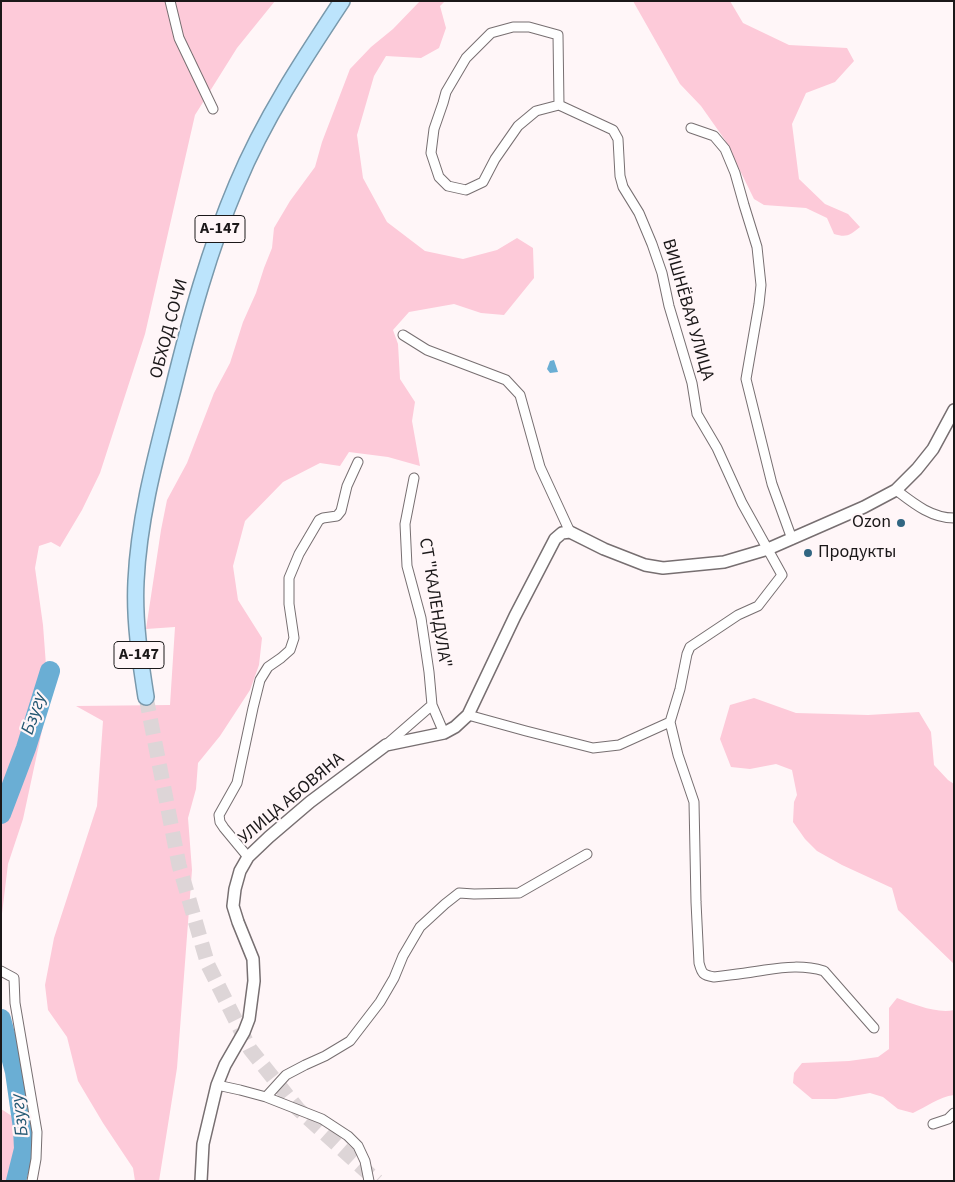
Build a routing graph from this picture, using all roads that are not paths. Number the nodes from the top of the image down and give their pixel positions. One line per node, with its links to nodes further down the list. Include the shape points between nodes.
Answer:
1 (170, 1): 4 (street, via 179,38)
2 (342, 1): 15 (highway, ОБХОД СОЧИ / А-147, via 262,130 213,246 192,314 150,479 140,541 136,612)
3 (559, 105): 3 (street, via 536,110 518,126 483,182 466,190 448,186 439,177 431,153 434,129 446,92 466,58 491,34 513,27 529,27 558,35); 14 (street, ВИШНЁВАЯ УЛИЦА, via 613,130 618,139 623,187 639,213 662,274 692,383 697,414)
4 (213, 108)
5 (691, 128): 13 (street, via 714,136 725,150 758,247 761,285 746,379 772,484)
6 (403, 335): 12 (street, via 427,350 506,380 520,395 540,467)
7 (954, 410): 10 (street, via 933,449)
8 (358, 462): 22 (street, via 347,486 341,511 337,516 320,520 289,578 294,638 290,650 268,667 260,680 237,783 219,815 224,828)
9 (414, 478): 16 (street, СТ "КАЛЕНДУЛА", via 405,524 407,566 421,618)
10 (896, 490): 11 (street, via 933,514); 13 (street)
11 (954, 518)
12 (570, 532): 14 (street, via 645,565 663,568 724,562); 17 (street, УЛИЦА АБОВЯНА, via 555,539)
13 (792, 539): 14 (street)
14 (768, 549): 18 (street, ВИШНЁВАЯ УЛИЦА, via 782,575 758,606 738,615 690,647)
15 (146, 697)
16 (432, 705): 19 (street, СТ "КАЛЕНДУЛА"); 20 (street)
17 (468, 715): 18 (street, via 593,748 619,745); 19 (street, УЛИЦА АБОВЯНА)
18 (670, 722): 24 (street, via 694,802 701,972 714,977 781,967 808,967 824,971)
19 (444, 733): 20 (street, УЛИЦА АБОВЯНА)
20 (386, 745): 22 (street, УЛИЦА АБОВЯНА, via 310,802)
21 (587, 854): 26 (street, via 519,893 459,893 420,927 380,1002 350,1041 286,1075)
22 (248, 857): 25 (street, УЛИЦА АБОВЯНА, via 240,871 233,906 253,959 250,1019 224,1065)
23 (1, 971): 29 (street, via 14,978 15,1003 37,1132)
24 (874, 1028)
25 (217, 1086): 26 (street); 30 (street, УЛИЦА АБОВЯНА, via 203,1144)
26 (266, 1097): 31 (street, via 322,1119 348,1136 358,1146)
27 (954, 1113): 28 (street, via 948,1119)
28 (933, 1124)
29 (32, 1181)
30 (201, 1181)
31 (370, 1181)

